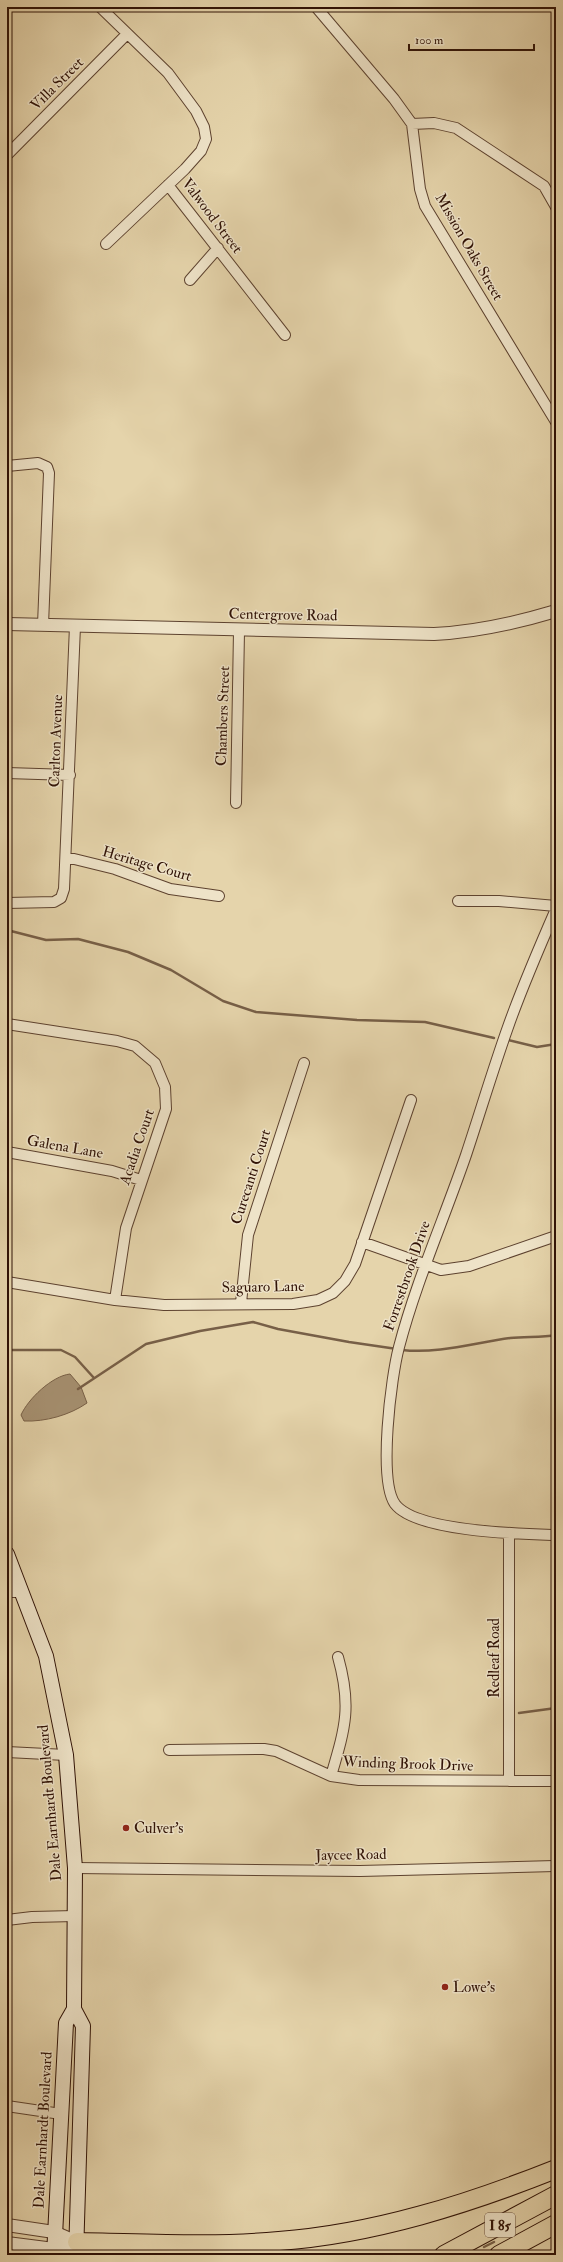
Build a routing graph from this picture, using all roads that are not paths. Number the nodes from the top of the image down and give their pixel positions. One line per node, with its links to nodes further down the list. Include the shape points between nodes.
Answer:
1 (100, 7): 3 (street, Valwood Street)
2 (316, 7): 4 (street, Mission Oaks Street)
3 (128, 34): 5 (street, Villa Street); 6 (street, Valwood Street, via 168,73 204,126 206,139 201,151)
4 (412, 124): 7 (street, via 434,123 456,128 544,186); 12 (street, Mission Oaks Street, via 420,189 425,206)
5 (7, 155)
6 (168, 185): 8 (street); 9 (street, Valwood Street)
7 (556, 207)
8 (106, 244)
9 (218, 248): 10 (street); 11 (street, Valwood Street)
10 (190, 280)
11 (285, 335)
12 (556, 422)
13 (7, 466): 16 (street, via 38,463 47,467 49,473)
14 (556, 612): 18 (street, Centergrove Road, via 503,626 434,634)
15 (7, 624): 16 (street, Centergrove Road)
16 (43, 625): 17 (street, Centergrove Road)
17 (75, 626): 18 (street, Centergrove Road); 20 (street, Carlton Avenue)
18 (239, 631): 21 (street, Chambers Street)
19 (7, 773): 20 (street)
20 (70, 774): 22 (street, Carlton Avenue)
21 (236, 803)
22 (66, 857): 23 (street, Heritage Court, via 128,873 170,889); 25 (street, Carlton Avenue, via 64,889 60,898 46,903)
23 (219, 896)
24 (458, 901): 26 (street, via 499,901)
25 (7, 903)
26 (556, 908): 34 (street, Forrestbrook Drive, via 508,1028)
27 (7, 1024): 31 (street, Acadia Court, via 135,1046 155,1063 165,1087 166,1109)
28 (304, 1062): 37 (street, Curecanti Court, via 248,1235)
29 (411, 1100): 33 (street, Saguaro Lane)
30 (7, 1152): 31 (street, Galena Lane, via 112,1171)
31 (141, 1180): 36 (street, Acadia Court, via 126,1228)
32 (556, 1236): 34 (street, via 469,1266 441,1270)
33 (362, 1242): 34 (street); 37 (street, Saguaro Lane, via 355,1264 345,1281 333,1293 318,1300 292,1304)
34 (426, 1266): 38 (street, Forrestbrook Drive, via 408,1318 395,1369 386,1463 390,1493 397,1506 409,1515 430,1522)
35 (7, 1282): 36 (street, Saguaro Lane)
36 (115, 1300): 37 (street, Saguaro Lane, via 164,1305)
37 (240, 1303)
38 (509, 1534): 39 (street, Forrestbrook Drive); 48 (street, Redleaf Road)
39 (556, 1535)
40 (7, 1554): 42 (main road, Dale Earnhardt Boulevard)
41 (7, 1592): 42 (street)
42 (23, 1592): 46 (main road, Dale Earnhardt Boulevard, via 46,1656)
43 (338, 1657): 47 (street, via 343,1675 346,1720)
44 (169, 1750): 47 (street, Winding Brook Drive, via 264,1748)
45 (7, 1752): 46 (street)
46 (66, 1755): 51 (main road, Dale Earnhardt Boulevard)
47 (331, 1776): 48 (street, Winding Brook Drive, via 404,1782)
48 (509, 1781): 49 (street, Winding Brook Drive)
49 (556, 1781)
50 (555, 1866): 51 (street, Jaycee Road, via 360,1871)
51 (75, 1868): 52 (main road, Dale Earnhardt Boulevard)
52 (75, 1916): 53 (street); 54 (main road, Dale Earnhardt Boulevard)
53 (7, 1920)
54 (74, 2009): 56 (main road, Dale Earnhardt Boulevard, via 66,2023); 58 (main road, via 84,2026)
55 (7, 2106): 56 (street)
56 (61, 2114): 58 (main road, via 69,2116 73,2122 72,2169); 62 (main road, Dale Earnhardt Boulevard)
57 (556, 2169): 64 (highway, via 426,2213 356,2230 249,2243)
58 (79, 2186): 64 (main road)
59 (556, 2195): 66 (highway, I 85)
60 (7, 2225): 62 (street)
61 (549, 2228): 67 (highway, I 85); 68 (highway)
62 (54, 2232): 64 (street); 65 (main road, Dale Earnhardt Boulevard)
63 (7, 2243): 65 (street)
64 (76, 2249): 65 (street)
65 (54, 2252)
66 (444, 2255)
67 (499, 2255)
68 (518, 2255)

